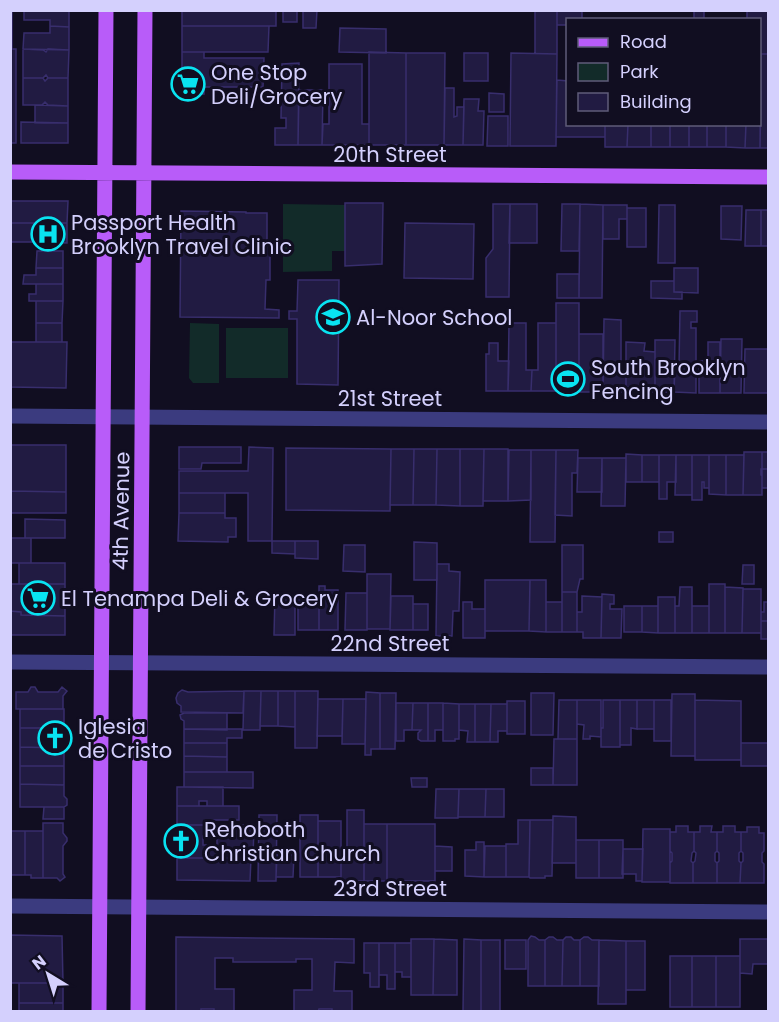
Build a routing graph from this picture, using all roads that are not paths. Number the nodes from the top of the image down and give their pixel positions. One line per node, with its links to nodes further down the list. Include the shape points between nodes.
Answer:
1 (106, 10): 4 (main road, 4th Avenue)
2 (145, 10): 5 (main road, 4th Avenue)
3 (10, 172): 4 (main road, 20th Street)
4 (105, 173): 5 (main road, 20th Street); 8 (main road, 4th Avenue)
5 (144, 173): 6 (main road, 20th Street); 9 (main road, 4th Avenue)
6 (768, 177)
7 (10, 416): 8 (street, 21st Street)
8 (103, 416): 9 (street, 21st Street); 12 (main road, 4th Avenue)
9 (143, 417): 10 (street, 21st Street); 13 (main road, 4th Avenue)
10 (768, 422)
11 (10, 662): 12 (street, 22nd Street)
12 (102, 662): 13 (street, 22nd Street); 16 (main road, 4th Avenue)
13 (141, 663): 14 (street, 22nd Street); 17 (main road, 4th Avenue)
14 (768, 667)
15 (10, 906): 16 (street, 23rd Street)
16 (100, 907): 17 (street, 23rd Street); 19 (main road, 4th Avenue)
17 (139, 907): 18 (street, 23rd Street); 20 (main road, 4th Avenue)
18 (768, 912)
19 (99, 1011)
20 (138, 1011)

